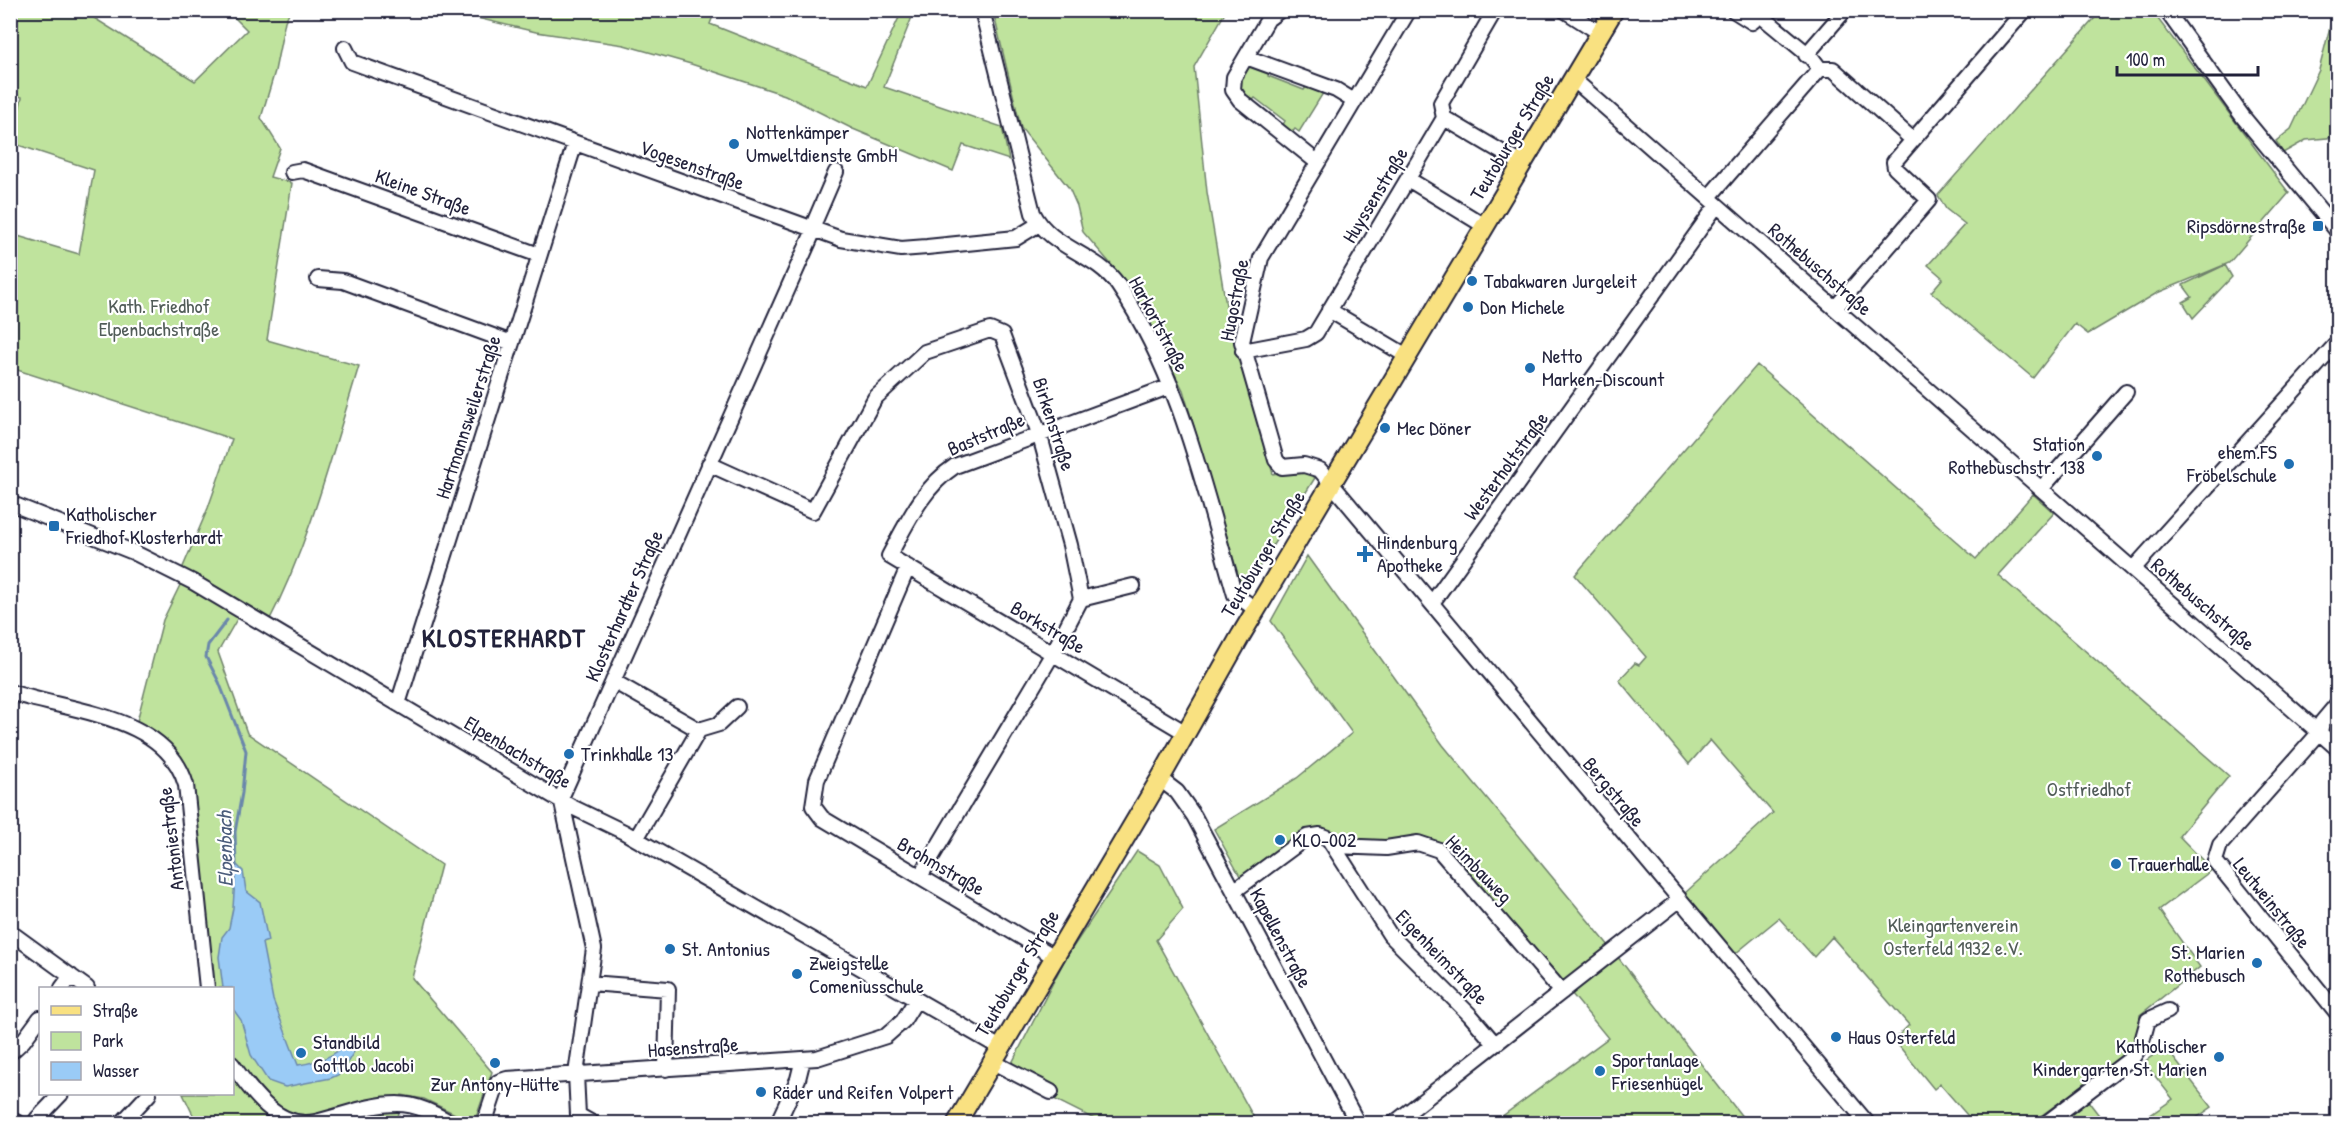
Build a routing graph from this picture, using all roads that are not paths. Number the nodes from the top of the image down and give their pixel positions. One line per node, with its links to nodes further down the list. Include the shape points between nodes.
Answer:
1 (982, 10): 28 (street, Harkortstraße)
2 (1280, 10): 15 (street, via 1268,19)
3 (1409, 10): 18 (street, Hugostraße)
4 (1564, 10): 12 (street)
5 (1614, 10): 12 (main road, Teutoburger Straße)
6 (1733, 10): 11 (street, via 1752,22)
7 (1845, 10): 14 (street)
8 (2025, 10): 20 (street)
9 (2166, 10): 31 (street, via 2243,117)
10 (1488, 13): 19 (street, Huyssenstraße, via 1441,103)
11 (1761, 13): 14 (street)
12 (1600, 33): 17 (main road, Teutoburger Straße)
13 (345, 48): 21 (street, Vogesenstraße, via 352,62)
14 (1806, 55): 16 (street)
15 (1246, 57): 18 (street, via 1336,90); 22 (street, via 1234,77 1236,95)
16 (1820, 69): 20 (street, via 1833,69); 27 (street, Westerholtstraße)
17 (1573, 79): 23 (main road, Teutoburger Straße); 27 (street, Rothebuschstraße)
18 (1354, 101): 22 (street, Hugostraße)
19 (1444, 118): 23 (street); 26 (street, Huyssenstraße)
20 (1913, 140): 34 (street, via 1893,165 1929,200)
21 (575, 143): 30 (street, Vogesenstraße); 32 (street, Hartmannsweilerstraße)
22 (1317, 162): 38 (street, Hugostraße, via 1263,252)
23 (1522, 164): 29 (main road, Teutoburger Straße)
24 (292, 172): 32 (street, Kleine Straße, via 303,170)
25 (836, 172): 30 (street, Klosterhardter Straße, via 814,221)
26 (1408, 179): 29 (street); 35 (street, Huyssenstraße)
27 (1713, 201): 34 (street, Rothebuschstraße); 53 (street, Westerholtstraße)
28 (1039, 224): 30 (street, Vogesenstraße, via 1016,238 901,249 872,246); 40 (street, Harkortstraße, via 1052,238 1085,255 1110,275)
29 (1485, 226): 39 (main road, Teutoburger Straße)
30 (814, 230): 43 (street, Klosterhardter Straße)
31 (2337, 232)
32 (539, 255): 37 (street, Hartmannsweilerstraße)
33 (318, 279): 37 (street, via 344,281)
34 (1835, 308): 45 (street, Rothebuschstraße)
35 (1329, 310): 38 (street, Huyssenstraße, via 1312,337); 39 (street)
36 (2337, 342): 49 (street)
37 (512, 343): 58 (street, Hartmannsweilerstraße)
38 (1243, 351): 44 (street, Hugostraße, via 1278,465 1311,466 1320,470)
39 (1407, 356): 44 (main road, Teutoburger Straße)
40 (1171, 386): 42 (street, Baststraße); 52 (street, Harkortstraße, via 1190,436 1235,595)
41 (2126, 392): 45 (street)
42 (1039, 433): 43 (street, Birkenstraße, via 1002,335 990,330 925,352 875,398 813,511); 47 (street, Baststraße, via 966,460 939,478 918,504); 51 (street, Birkenstraße)
43 (709, 464): 55 (street, Klosterhardter Straße)
44 (1331, 484): 52 (main road, Teutoburger Straße); 53 (street, Bergstraße)
45 (2041, 489): 49 (street, Rothebuschstraße)
46 (10, 503): 58 (street, Elpenbachstraße, via 76,527 186,578)
47 (889, 556): 48 (street, Borkstraße)
48 (908, 567): 54 (street, Borkstraße); 68 (street, Brohmstraße, via 817,780 813,806 822,818)
49 (2133, 569): 61 (street, Rothebuschstraße)
50 (1133, 586): 51 (street)
51 (1081, 599): 54 (street)
52 (1260, 602): 62 (main road, Teutoburger Straße)
53 (1432, 603): 70 (street, Bergstraße)
54 (1053, 653): 62 (street, Borkstraße); 68 (street)
55 (613, 681): 60 (street); 65 (street, Klosterhardter Straße)
56 (10, 692): 77 (street, Antoniestraße, via 135,728 162,744 177,762 186,784)
57 (2337, 703): 61 (street, via 2322,722)
58 (398, 704): 65 (street, Elpenbachstraße)
59 (737, 707): 60 (street, via 718,724)
60 (699, 730): 66 (street)
61 (2320, 732): 63 (street, Rothebuschstraße); 81 (street, Leutweinstraße, via 2220,845 2215,861)
62 (1186, 733): 64 (main road, Teutoburger Straße)
63 (2337, 749)
64 (1160, 779): 69 (street, Kapellenstraße, via 1185,802); 72 (main road, Teutoburger Straße)
65 (561, 798): 66 (street, Elpenbachstraße); 74 (street, via 592,930)
66 (636, 839): 79 (street, Elpenbachstraße)
67 (1335, 846): 69 (street, via 1324,836 1308,837); 78 (street, Heimbauweg, via 1386,848 1418,843 1439,850); 83 (street, Eigenheimstraße, via 1390,935)
68 (921, 875): 72 (street, Brohmstraße)
69 (1234, 891): 102 (street, Kapellenstraße)
70 (1678, 901): 78 (street); 104 (street, Bergstraße)
71 (10, 932): 73 (street)
72 (1053, 956): 85 (main road, Teutoburger Straße)
73 (71, 976): 75 (street); 76 (street)
74 (590, 982): 88 (street, via 668,989); 89 (street)
75 (63, 987)
76 (86, 987)
77 (207, 987)
78 (1562, 992): 83 (street)
79 (916, 1000): 85 (street, Elpenbachstraße); 86 (street, Hasenstraße, via 899,1026 886,1036)
80 (2168, 1011): 105 (street, via 2148,1020 2133,1057)
81 (2337, 1014)
82 (39, 1019): 84 (street)
83 (1495, 1044): 103 (street)
84 (10, 1053)
85 (995, 1054): 90 (street, Elpenbachstraße); 101 (main road, Teutoburger Straße)
86 (803, 1059): 88 (street, Hasenstraße); 100 (street)
87 (234, 1067): 97 (street, via 272,1110 300,1121 313,1122 367,1106 397,1104 421,1108)
88 (666, 1069): 89 (street, Hasenstraße)
89 (576, 1074): 98 (street, Hasenstraße, via 527,1076 498,1082); 99 (street, via 578,1115)
90 (1051, 1092)
91 (60, 1095): 94 (street)
92 (148, 1095): 96 (street)
93 (10, 1119): 95 (street)
94 (34, 1122)
95 (20, 1124)
96 (121, 1124)
97 (453, 1124)
98 (484, 1124)
99 (594, 1124)
100 (777, 1124)
101 (956, 1124)
102 (1358, 1124)
103 (1393, 1124)
104 (1868, 1124)
105 (2045, 1124)

